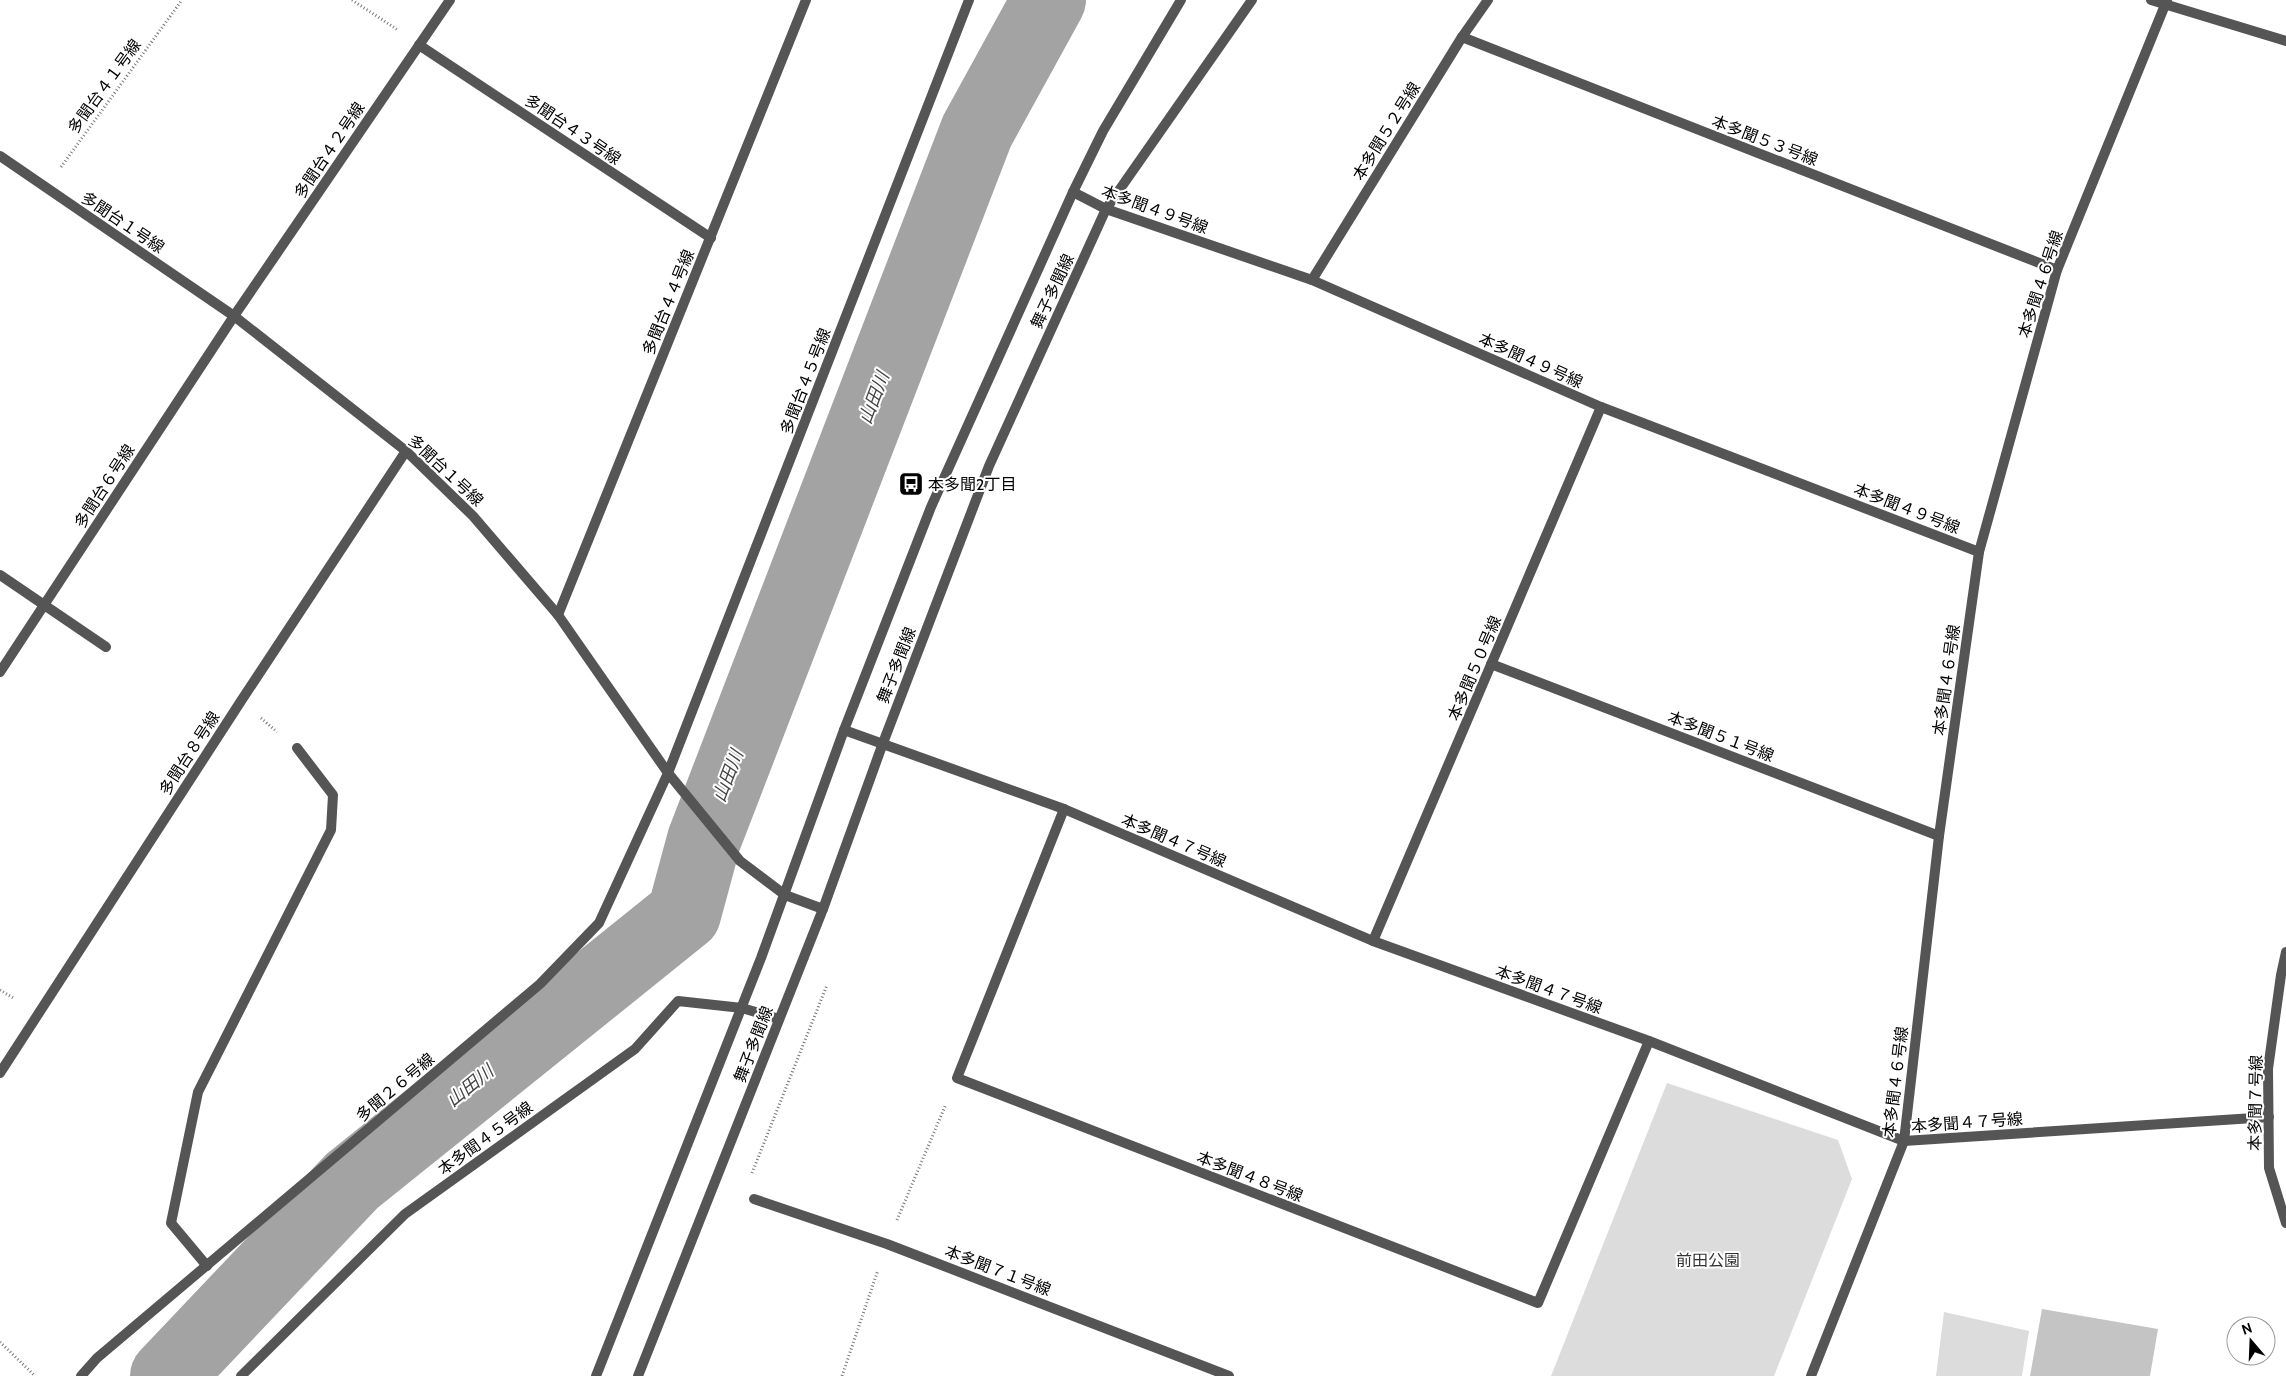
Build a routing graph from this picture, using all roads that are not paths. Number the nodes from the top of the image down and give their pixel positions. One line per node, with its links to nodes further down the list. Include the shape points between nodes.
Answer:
1 (450, 0): 11 (street, 多聞台４２号線)
2 (806, 0): 15 (street, 多聞台４４号線)
3 (969, 0): 31 (street, 多聞台４５号線)
4 (1180, 0): 13 (street, 舞子多聞線, via 1103,131)
5 (1252, 0): 14 (street, 舞子多聞線)
6 (1488, 0): 9 (street, 本多聞５２号線)
7 (2151, 0): 8 (street)
8 (2166, 3): 10 (street); 16 (street, 本多聞４６号線)
9 (1462, 37): 16 (street, 本多聞５３号線); 17 (street, 本多聞５２号線)
10 (2286, 41)
11 (419, 44): 15 (street, 多聞台４３号線); 18 (street, 多聞台４２号線)
12 (0, 156): 18 (street, 多聞台１号線)
13 (1073, 192): 14 (street, 本多聞４９号線); 28 (street, 舞子多聞線, via 931,507)
14 (1106, 209): 17 (street, 本多聞４９号線); 29 (street, 舞子多聞線, via 989,466)
15 (711, 238): 24 (street, 多聞台４４号線)
16 (2057, 270): 21 (street, 本多聞４６号線)
17 (1312, 280): 19 (street, 本多聞４９号線)
18 (234, 316): 20 (street, 多聞台１号線); 23 (street, 多聞台６号線)
19 (1601, 407): 21 (street, 本多聞４９号線); 26 (street, 本多聞５０号線)
20 (406, 451): 24 (street, 多聞台１号線, via 473,516); 41 (street, 多聞台８号線)
21 (1979, 552): 33 (street, 本多聞４６号線)
22 (0, 575): 23 (street)
23 (44, 606): 25 (street); 27 (street, 多聞台６号線)
24 (558, 615): 31 (street, 多聞台１号線)
25 (106, 647)
26 (1492, 664): 33 (street, 本多聞５１号線); 36 (street, 本多聞５０号線)
27 (0, 672)
28 (844, 730): 29 (street, 本多聞４７号線); 34 (street, 舞子多聞線)
29 (883, 743): 32 (street, 本多聞４７号線); 35 (street, 舞子多聞線)
30 (297, 748): 46 (street, via 332,795 332,830 198,1092 171,1223)
31 (668, 773): 34 (street, 多聞台１号線, via 740,861); 46 (street, 多聞２６号線, via 599,923 540,984)
32 (1064, 809): 36 (street, 本多聞４７号線); 40 (street, 本多聞４８号線, via 957,1078 966,1082 1538,1303)
33 (1939, 836): 43 (street, 本多聞４６号線)
34 (785, 895): 35 (street, 多聞台１号線); 38 (street, 舞子多聞線)
35 (823, 909): 39 (street, 舞子多聞線)
36 (1373, 941): 40 (street, 本多聞４７号線)
37 (2286, 952): 42 (street, 本多聞７号線, via 2280,974 2268,1069)
38 (742, 1008): 39 (street, 本多聞４５号線); 48 (street, 本多聞４５号線, via 678,1001 635,1049 405,1214); 49 (street, 舞子多聞線)
39 (779, 1019): 50 (street, 舞子多聞線)
40 (1649, 1041): 43 (street, 本多聞４７号線)
41 (0, 1074)
42 (2269, 1116): 43 (street, 本多聞４７号線); 45 (street, 本多聞７号線, via 2269,1168)
43 (1904, 1141): 52 (street, 本多聞４６号線)
44 (754, 1199): 51 (street, 本多聞７１号線, via 887,1244)
45 (2286, 1223)
46 (207, 1266): 47 (street, 多聞２６号線, via 97,1358)
47 (81, 1376)
48 (241, 1376)
49 (596, 1376)
50 (638, 1376)
51 (1229, 1376)
52 (1811, 1376)

